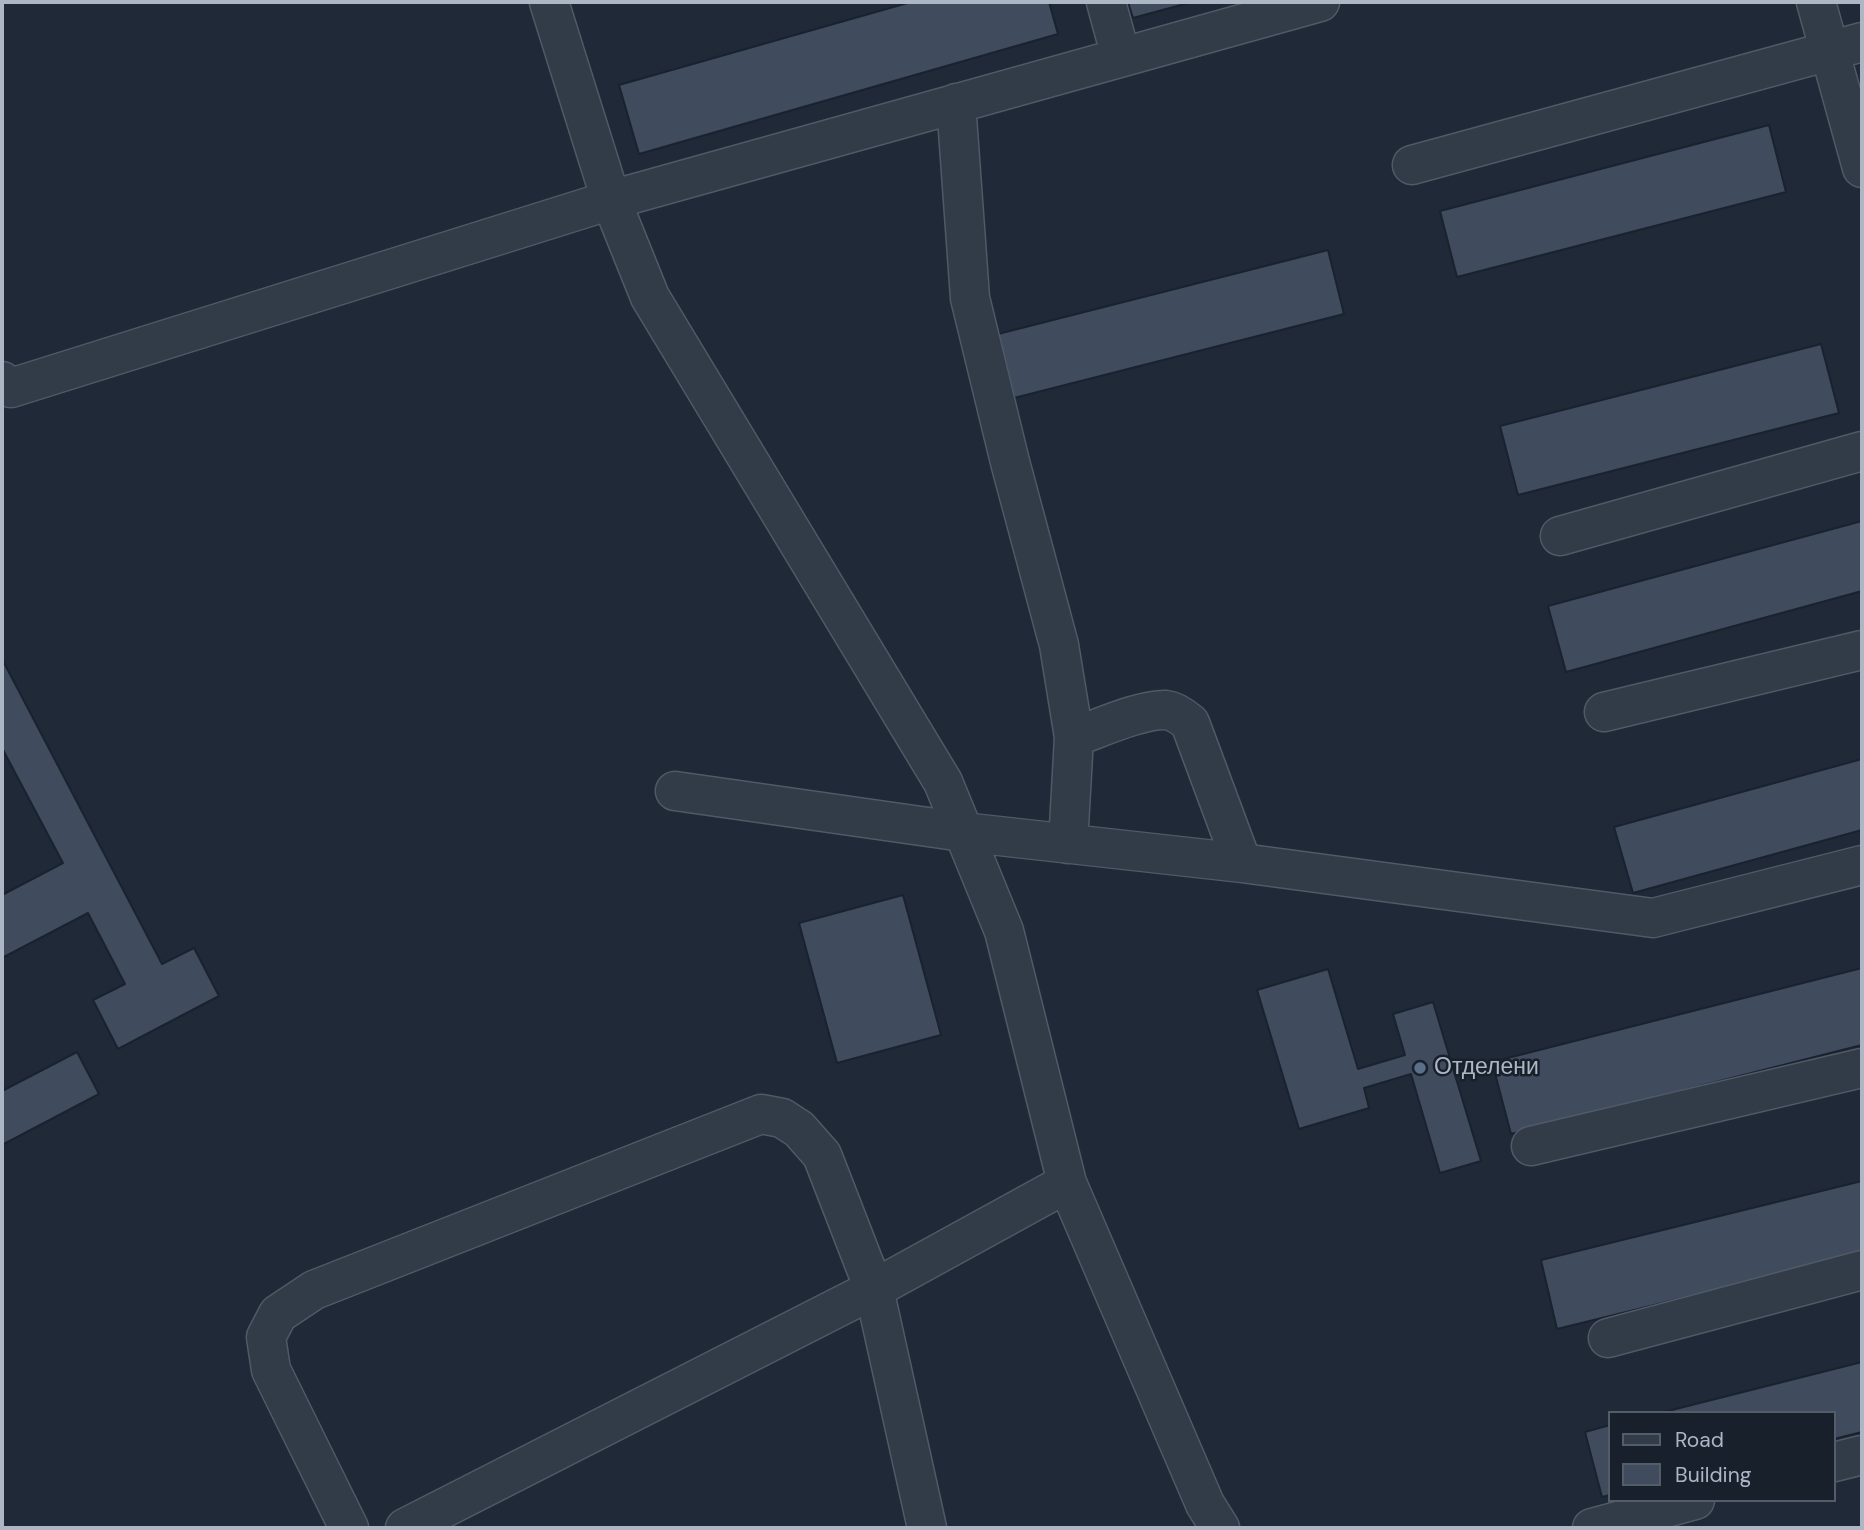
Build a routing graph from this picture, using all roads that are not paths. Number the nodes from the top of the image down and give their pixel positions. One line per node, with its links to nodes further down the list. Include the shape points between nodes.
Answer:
1 (1106, 2): 6 (street)
2 (1320, 2): 6 (street)
3 (1816, 2): 5 (street)
4 (557, 4): 10 (street)
5 (1846, 46): 8 (street); 9 (street)
6 (1122, 57): 7 (street)
7 (956, 103): 10 (street); 16 (street, via 970,298 1059,645)
8 (1412, 165)
9 (1862, 168)
10 (611, 200): 11 (street, via 11,387); 18 (street, via 650,297 943,782)
11 (2, 381)
12 (1862, 451): 13 (street)
13 (1560, 536)
14 (1862, 650): 15 (street)
15 (1604, 712)
16 (1074, 737): 19 (street); 20 (street, via 1146,713 1177,713 1190,723)
17 (675, 791): 18 (street)
18 (963, 832): 19 (street); 24 (street, via 1004,930)
19 (1068, 844): 20 (street)
20 (1242, 863): 21 (street, via 1653,918)
21 (1862, 865)
22 (1862, 1068): 23 (street)
23 (1531, 1146)
24 (1067, 1183): 26 (street); 34 (street, via 1205,1504)
25 (1862, 1270): 27 (street)
26 (874, 1289): 31 (street, via 822,1155 799,1129 782,1118 761,1114 314,1290 278,1314 266,1337 271,1370); 32 (street); 33 (street)
27 (1608, 1338)
28 (1862, 1455): 29 (street)
29 (1836, 1462)
30 (1688, 1502): 35 (street)
31 (349, 1528)
32 (405, 1528)
33 (927, 1528)
34 (1220, 1528)
35 (1592, 1528)

